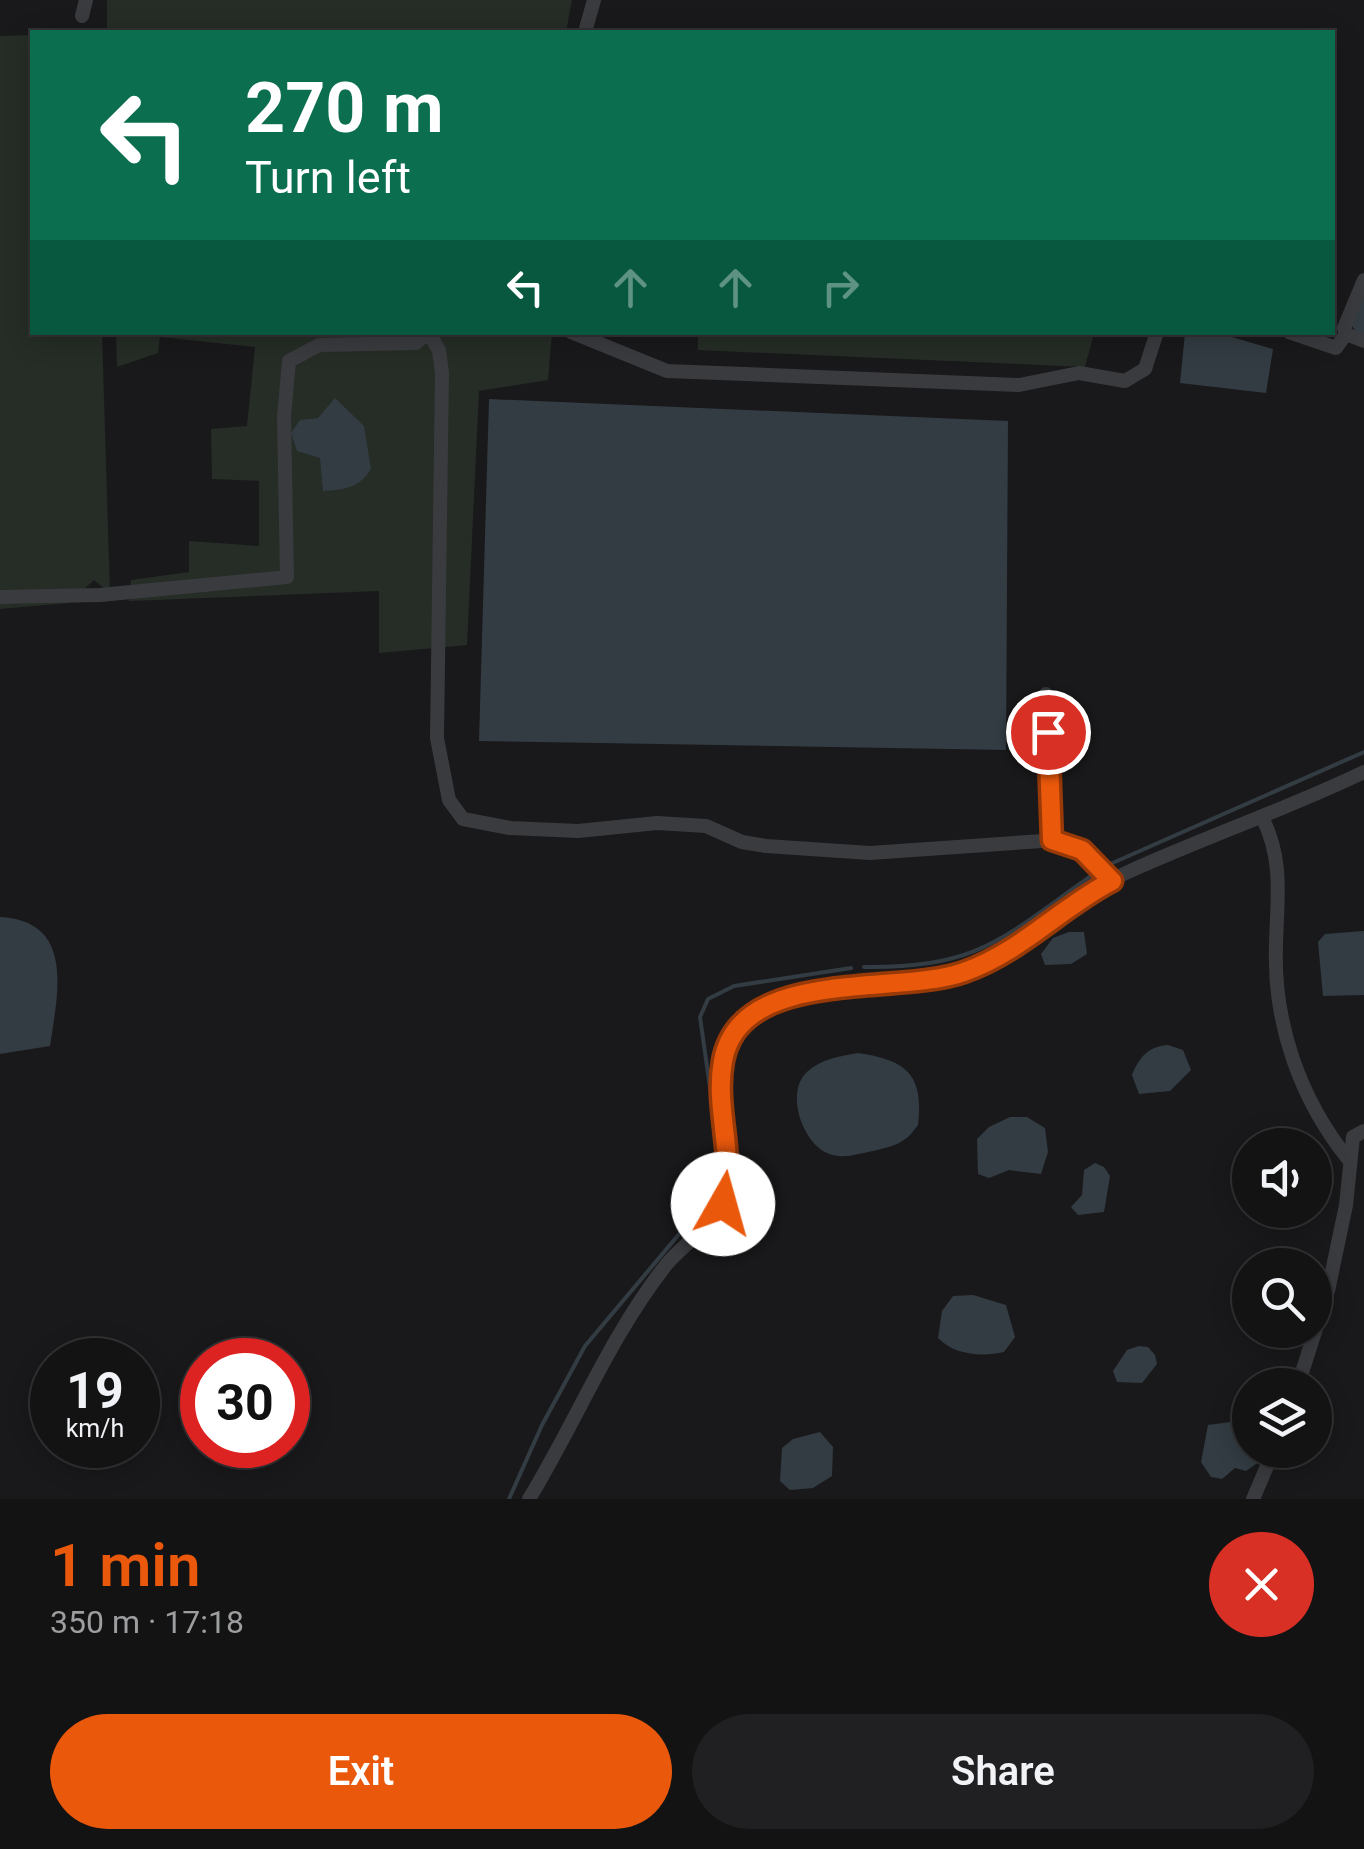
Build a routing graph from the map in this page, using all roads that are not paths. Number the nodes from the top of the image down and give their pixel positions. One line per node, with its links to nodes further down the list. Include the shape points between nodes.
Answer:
1 (86, 0): 3 (street)
2 (594, 0): 4 (street)
3 (82, 16)
4 (586, 30)
5 (1364, 280): 6 (street)
6 (1346, 334): 11 (street, via 1336,348); 12 (street)
7 (425, 335): 13 (street, via 416,343 319,345 289,362 287,577)
8 (430, 335): 17 (street, via 442,373 437,738 449,800 463,820 578,832 657,823 706,826 766,846 870,852)
9 (578, 335): 10 (street, via 666,371 1020,385 1079,373 1125,382 1145,369)
10 (1156, 335)
11 (1298, 335)
12 (1364, 341)
13 (0, 598)
14 (1046, 694): 17 (street)
15 (1364, 772): 16 (street)
16 (1262, 818): 18 (street); 20 (street, via 1273,839 1280,884 1275,949 1283,1023 1318,1120)
17 (1052, 840): 18 (street, via 1082,850)
18 (1112, 881): 23 (street, via 1049,926 965,972 789,998 737,1029 722,1060 730,1180 723,1204 666,1265 602,1364)
19 (1364, 1131): 20 (street, via 1353,1137)
20 (1348, 1159): 21 (street, via 1328,1291)
21 (1303, 1368)
22 (1266, 1468): 24 (street)
23 (529, 1499)
24 (1253, 1499)

